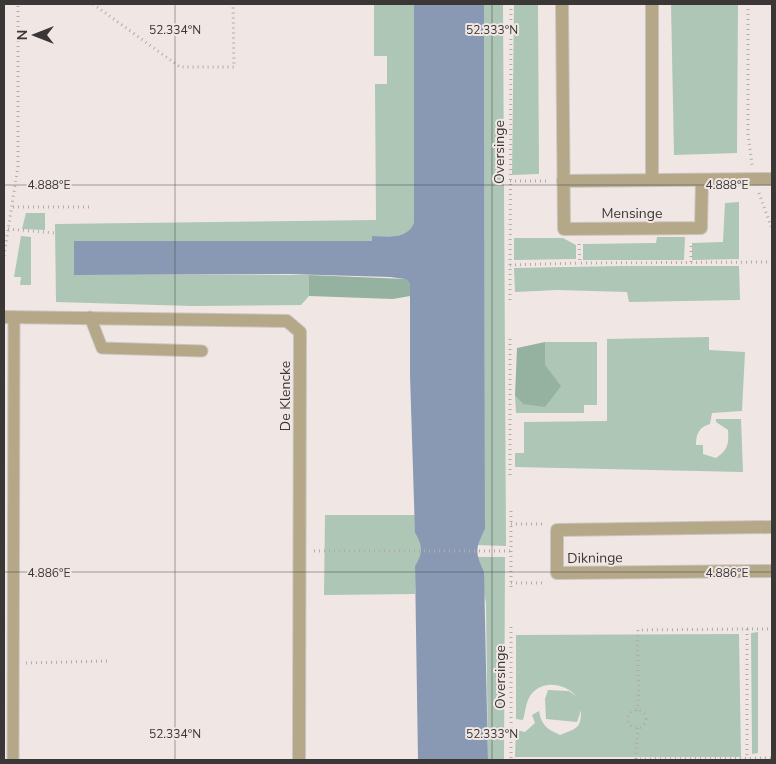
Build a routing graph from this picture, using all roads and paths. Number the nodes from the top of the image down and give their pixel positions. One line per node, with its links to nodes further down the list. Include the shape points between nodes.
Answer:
1 (18, 4): 14 (path, via 18,166)
2 (93, 4): 3 (path, via 180,67 234,67)
3 (233, 4)
4 (511, 4): 12 (path, Oversinge)
5 (562, 4): 13 (street)
6 (652, 4): 10 (street)
7 (748, 4): 8 (path, via 748,134)
8 (753, 179): 9 (street); 11 (street); 18 (path)
9 (772, 179)
10 (652, 180): 11 (street); 13 (street)
11 (702, 180): 17 (street, Mensinge, via 701,228)
12 (510, 181): 13 (path); 23 (path, Oversinge)
13 (563, 181): 17 (street, via 564,229)
14 (13, 207): 15 (path); 16 (path)
15 (91, 207)
16 (8, 229): 19 (path); 20 (path)
17 (579, 229): 22 (path)
18 (772, 229)
19 (55, 233)
20 (4, 256)
21 (772, 262): 22 (path)
22 (580, 263): 23 (path)
23 (510, 265): 24 (path, Oversinge)
24 (510, 300)
25 (9, 317): 26 (street, De Klencke); 44 (lane)
26 (90, 317): 28 (lane, via 102,348); 34 (street, De Klencke, via 287,321 300,332)
27 (510, 339): 29 (path)
28 (202, 351)
29 (510, 475)
30 (511, 511): 31 (path)
31 (511, 524): 33 (path, via 546,524); 35 (path)
32 (772, 527): 33 (street, Dikninge)
33 (557, 530): 37 (street, Dikninge)
34 (300, 551): 35 (path); 51 (street, De Klencke)
35 (511, 551): 38 (path)
36 (772, 571): 37 (street, Dikninge)
37 (557, 573): 38 (path, via 549,583)
38 (511, 583): 39 (path)
39 (511, 591)
40 (511, 627): 48 (path, Oversinge)
41 (747, 630): 42 (path); 45 (path, via 638,630 640,674); 47 (path)
42 (772, 630)
43 (106, 661): 44 (path)
44 (13, 663): 50 (lane)
45 (637, 711): 46 (path, via 646,718 645,724); 46 (path, via 630,714 628,720 632,727)
46 (638, 728): 47 (path, via 636,759)
47 (747, 757): 49 (path)
48 (511, 758)
49 (772, 758)
50 (13, 760)
51 (299, 760)

